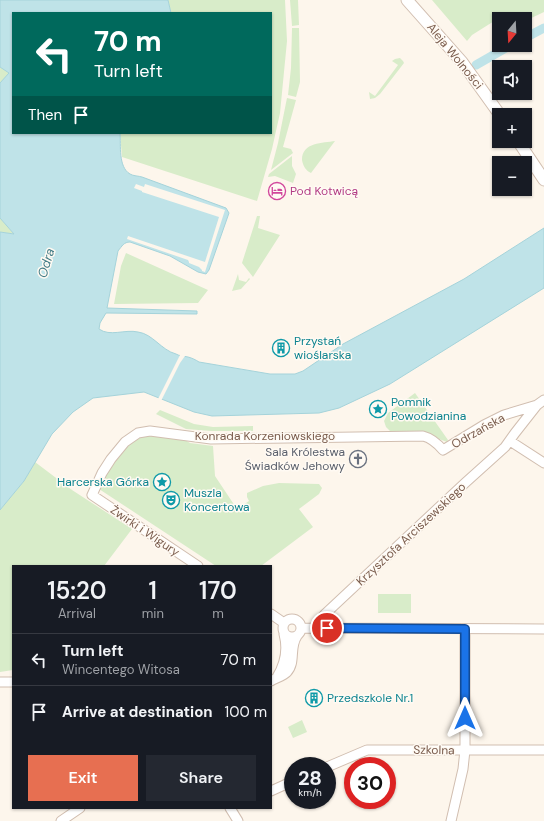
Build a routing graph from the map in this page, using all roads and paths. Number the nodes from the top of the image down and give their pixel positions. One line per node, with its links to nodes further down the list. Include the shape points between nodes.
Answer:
1 (407, 0): 2 (street, Aleja Wolności, via 462,62)
2 (495, 108)
3 (523, 148): 4 (street)
4 (544, 180)
5 (541, 402): 6 (street, Odrzańska, via 504,415 443,450 433,440 423,436); 7 (street, Odrzańska)
6 (375, 436): 9 (street, Konrada Korzeniowskiego, via 211,439 150,431 138,434 125,442 111,458)
7 (510, 441): 8 (street); 13 (street, Krzysztofa Arciszewskiego, via 329,610)
8 (544, 463)
9 (92, 495): 10 (street, Żwirki i Wigury)
10 (197, 565)
11 (272, 615): 12 (street)
12 (284, 623): 16 (street, via 289,619 299,622); 17 (street)
13 (314, 628): 14 (street); 16 (street)
14 (465, 629): 15 (street); 21 (street)
15 (544, 629)
16 (299, 632): 17 (street, via 292,638); 18 (street, via 294,641 290,668)
17 (284, 634): 18 (street, via 285,661)
18 (274, 679)
19 (0, 682): 20 (street)
20 (12, 682)
21 (465, 750): 22 (street, Szkolna); 23 (street, Szkolna, via 367,750); 30 (street)
22 (544, 750)
23 (336, 763)
24 (284, 785): 25 (street)
25 (272, 791)
26 (79, 809): 28 (street)
27 (231, 809): 29 (street)
28 (61, 821)
29 (238, 821)
30 (451, 821)

